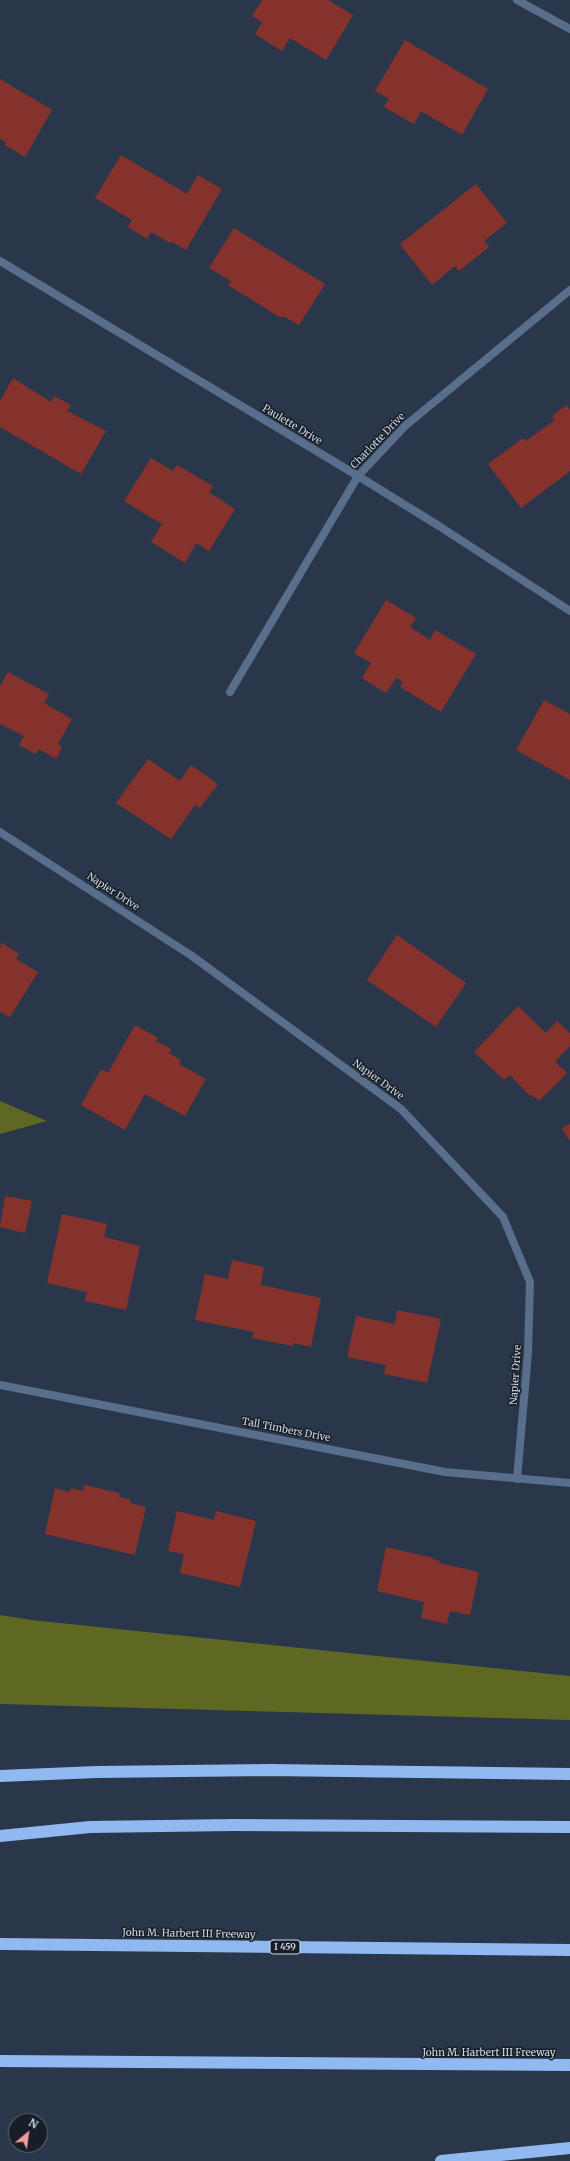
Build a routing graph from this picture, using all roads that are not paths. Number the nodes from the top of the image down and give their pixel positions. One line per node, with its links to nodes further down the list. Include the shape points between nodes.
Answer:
1 (517, 0): 2 (street)
2 (570, 29)
3 (0, 261): 5 (street, Paulette Drive)
4 (570, 290): 5 (street, Charlotte Drive, via 405,426)
5 (358, 476): 6 (street, Paulette Drive); 7 (street, Charlotte Drive)
6 (570, 611)
7 (230, 692)
8 (0, 832): 10 (street, Napier Drive, via 192,956 401,1108 503,1217 530,1282 528,1353)
9 (0, 1385): 10 (street, Tall Timbers Drive, via 445,1472)
10 (517, 1479): 11 (street, Tall Timbers Drive)
11 (570, 1483)
12 (570, 1774): 13 (highway, via 270,1770)
13 (0, 1776)
14 (570, 1826): 15 (highway, via 90,1827)
15 (0, 1836)
16 (0, 1944): 17 (highway, John M. Harbert III Freeway / I 459)
17 (570, 1950)
18 (0, 2061): 19 (highway, John M. Harbert III Freeway)
19 (570, 2065)
20 (570, 2148): 21 (highway)
21 (441, 2161)

